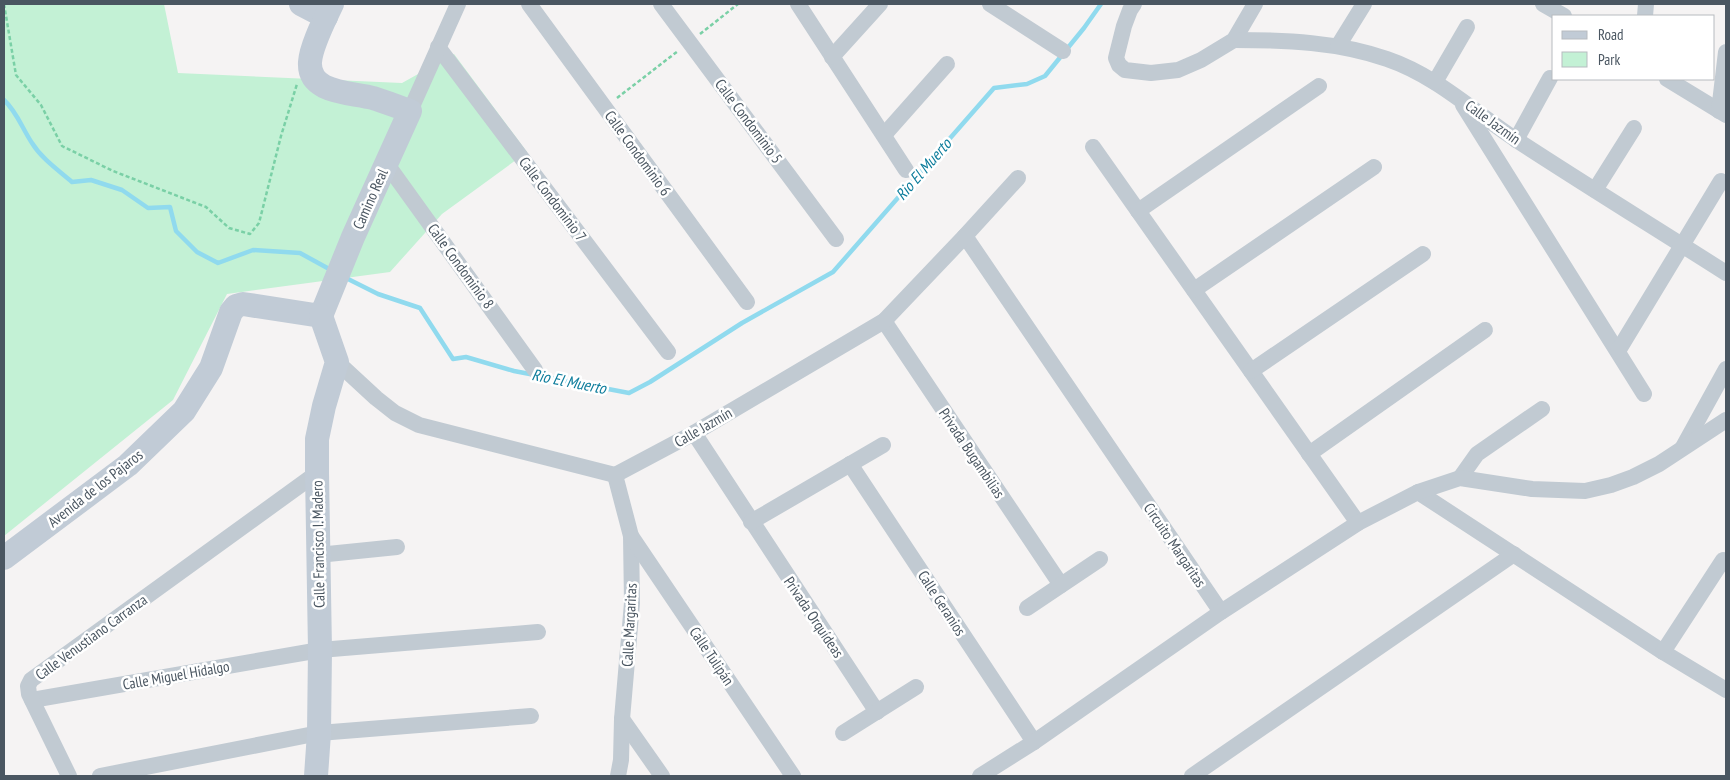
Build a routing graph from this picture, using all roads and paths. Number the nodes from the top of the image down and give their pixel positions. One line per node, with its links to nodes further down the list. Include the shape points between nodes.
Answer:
1 (4, 4): 24 (path, via 16,76 41,105 62,146 113,171 206,207 229,228 250,234 259,223 295,88)
2 (301, 4): 14 (main road)
3 (458, 4): 20 (street, Camino Real)
4 (529, 4): 31 (street, Calle Condominio 6)
5 (661, 4): 18 (street, Calle Condominio 5)
6 (738, 4): 18 (path)
7 (798, 4): 23 (street)
8 (880, 4): 23 (street)
9 (990, 4): 21 (street)
10 (1134, 4): 17 (street, via 1116,58 1125,70 1151,73 1178,70)
11 (1255, 4): 17 (street)
12 (1364, 4): 19 (street)
13 (1543, 4): 15 (street)
14 (329, 10): 24 (main road)
15 (1562, 12)
16 (1467, 27): 28 (street)
17 (1234, 40): 19 (street, Calle Jazmín, via 1289,40)
18 (690, 42): 31 (path); 46 (street, Calle Condominio 5)
19 (1338, 46): 28 (street, Calle Jazmín, via 1388,59)
20 (438, 47): 32 (street, Camino Real); 56 (street, Calle Condominio 7)
21 (1063, 51)
22 (1726, 52): 33 (street)
23 (832, 57): 35 (street)
24 (310, 61): 32 (main road, via 312,76 327,88 373,98)
25 (947, 64): 35 (street)
26 (1550, 78): 36 (street)
27 (1669, 80): 33 (street)
28 (1435, 82): 30 (street, Calle Jazmín)
29 (1318, 86): 44 (street)
30 (1458, 97): 36 (street, Calle Jazmín); 55 (street)
31 (604, 107): 51 (street, Calle Condominio 6)
32 (410, 111): 38 (main road, Camino Real)
33 (1723, 113)
34 (1634, 128): 43 (street)
35 (884, 135): 40 (street)
36 (1516, 140): 43 (street, Calle Jazmín)
37 (1093, 148): 44 (street)
38 (386, 163): 52 (main road, Camino Real); 59 (street, Calle Condominio 8)
39 (1374, 167): 50 (street)
40 (906, 170)
41 (1018, 178): 45 (street, Calle Jazmín)
42 (1721, 181): 47 (street)
43 (1595, 190): 47 (street, Calle Jazmín)
44 (1138, 211): 50 (street)
45 (965, 236): 53 (street, Calle Jazmín); 84 (street, Circuito Margaritas)
46 (836, 239)
47 (1682, 245): 49 (street, Calle Jazmín); 55 (street)
48 (1423, 254): 60 (street)
49 (1726, 273)
50 (1194, 290): 60 (street)
51 (747, 302)
52 (324, 311): 57 (main road); 79 (main road, Avenida de los Pajaros, via 236,306 211,368 184,411 128,465)
53 (884, 321): 64 (street, Calle Jazmín); 82 (street, Privada Bugambilias)
54 (1485, 330): 67 (street)
55 (1618, 351): 61 (street)
56 (668, 352)
57 (337, 362): 69 (main road, Calle Francisco I. Madero, via 317,439); 70 (street, via 395,413 420,425)
58 (1726, 369): 66 (street)
59 (535, 370)
60 (1251, 371): 67 (street)
61 (1644, 394)
62 (1542, 409): 71 (street, via 1477,454)
63 (1726, 420): 66 (street)
64 (694, 433): 70 (street, Calle Jazmín); 73 (street, Privada Orquídeas)
65 (883, 445): 68 (street)
66 (1682, 449): 71 (street, via 1633,477 1585,491 1532,489)
67 (1309, 454): 74 (street)
68 (850, 464): 73 (street); 96 (street, Calle Geranios)
69 (316, 473): 78 (main road, Calle Francisco I. Madero); 90 (street, Calle Venustiano Carranza, via 31,680 28,686)
70 (615, 475): 75 (street, Calle Margaritas)
71 (1460, 478): 72 (street)
72 (1418, 492): 74 (street); 77 (street)
73 (751, 522): 91 (street, Privada Orquídeas)
74 (1358, 523): 84 (street)
75 (631, 536): 93 (street, Calle Margaritas, via 632,603); 102 (street, Calle Tulipán)
76 (397, 547): 78 (street)
77 (1514, 554): 87 (street); 104 (street)
78 (318, 555): 86 (main road, Calle Francisco I. Madero)
79 (4, 558)
80 (1100, 559): 82 (street)
81 (1723, 560): 87 (street)
82 (1061, 585): 83 (street)
83 (1027, 608)
84 (1221, 612): 96 (street)
85 (538, 632): 86 (street, Calle Miguel Hidalgo)
86 (320, 650): 90 (street, Calle Miguel Hidalgo); 94 (main road, Calle Francisco I. Madero)
87 (1663, 652): 89 (street)
88 (916, 687): 91 (street)
89 (1726, 690)
90 (32, 700): 97 (street, Calle Venustiano Carranza)
91 (878, 712): 95 (street)
92 (530, 716): 94 (street)
93 (622, 719): 100 (street, Calle Margaritas); 101 (street)
94 (319, 733): 98 (street); 99 (main road, Calle Francisco I. Madero)
95 (843, 733)
96 (1034, 742): 103 (street)
97 (69, 776)
98 (100, 776)
99 (316, 776)
100 (618, 776)
101 (662, 776)
102 (793, 776)
103 (980, 776)
104 (1192, 776)

